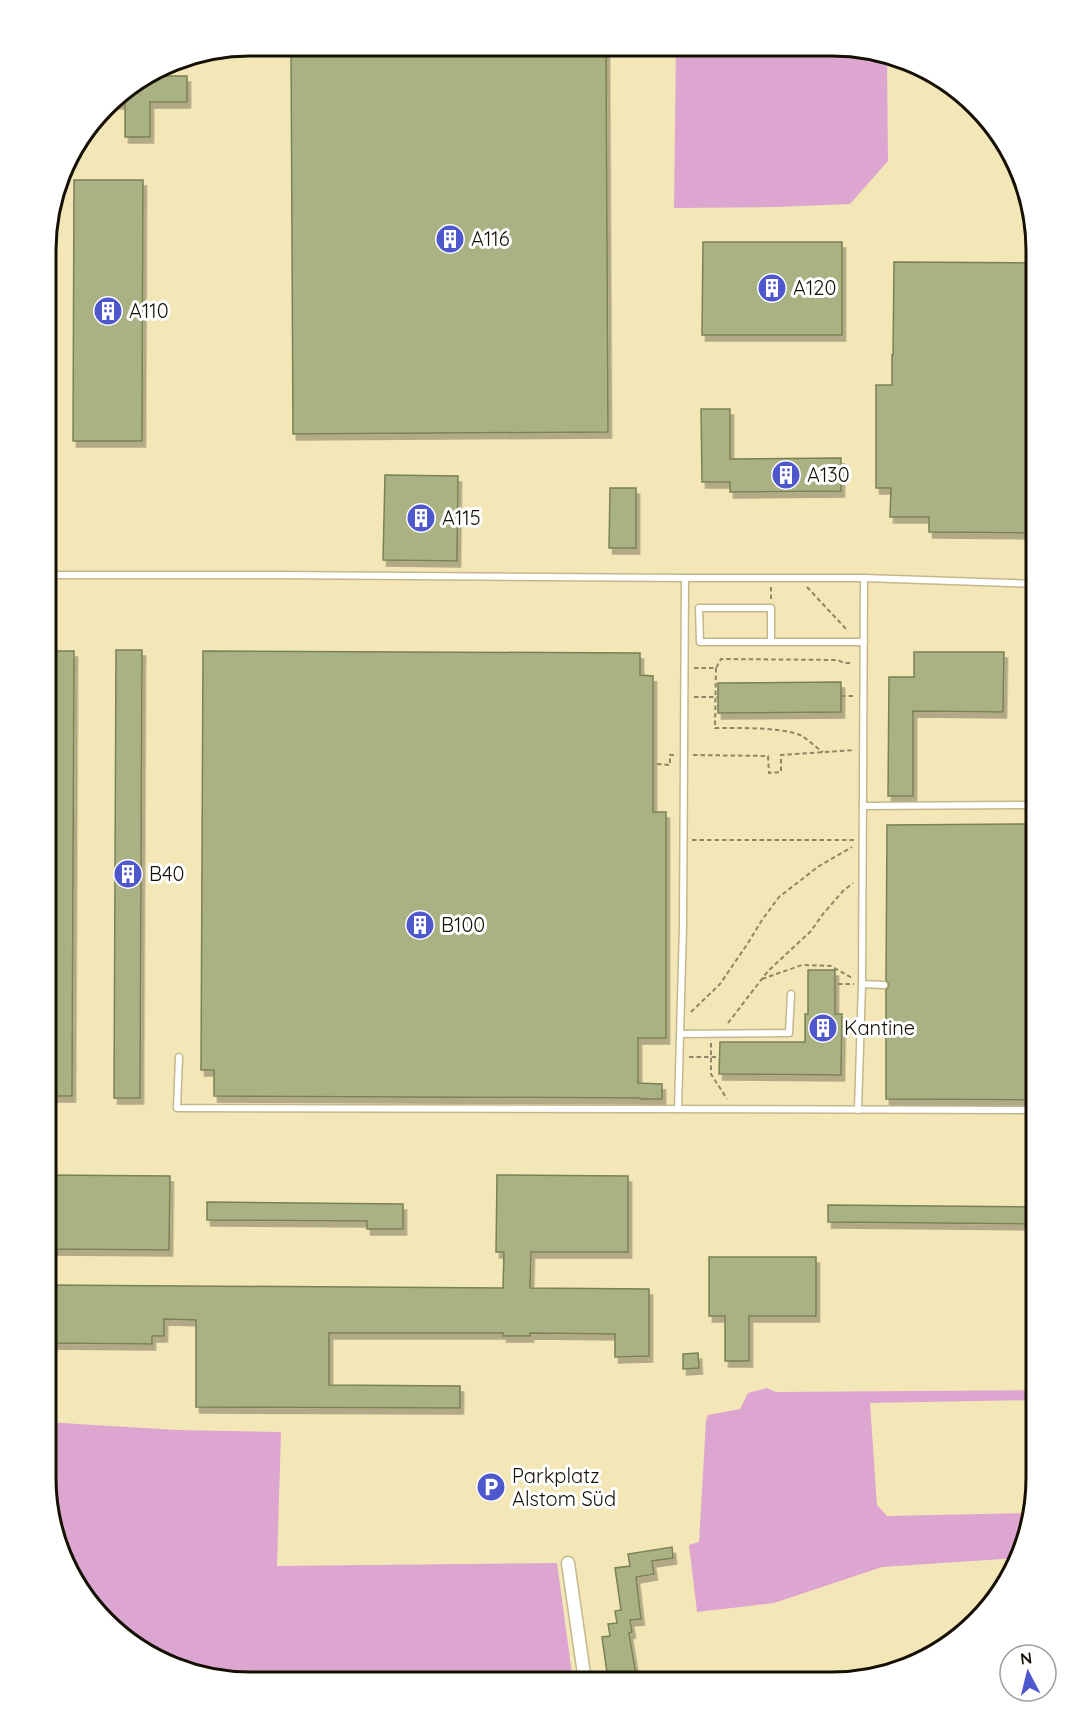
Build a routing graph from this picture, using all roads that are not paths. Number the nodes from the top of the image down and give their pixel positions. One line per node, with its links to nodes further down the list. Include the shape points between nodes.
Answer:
1 (56, 575): 2 (lane)
2 (686, 578): 3 (lane); 12 (lane)
3 (864, 578): 4 (lane); 6 (lane)
4 (1026, 584)
5 (771, 642): 5 (lane, via 771,608 699,608 700,642); 6 (lane)
6 (861, 642): 8 (lane)
7 (1026, 805): 8 (lane)
8 (863, 806): 9 (lane)
9 (862, 984): 10 (lane); 15 (lane)
10 (884, 985)
11 (791, 994): 12 (lane, via 789,1033)
12 (680, 1034): 14 (lane)
13 (179, 1057): 14 (lane, via 177,1108)
14 (678, 1109): 15 (lane)
15 (858, 1110): 16 (lane)
16 (1026, 1110)
17 (568, 1563): 18 (street)
18 (584, 1672)

